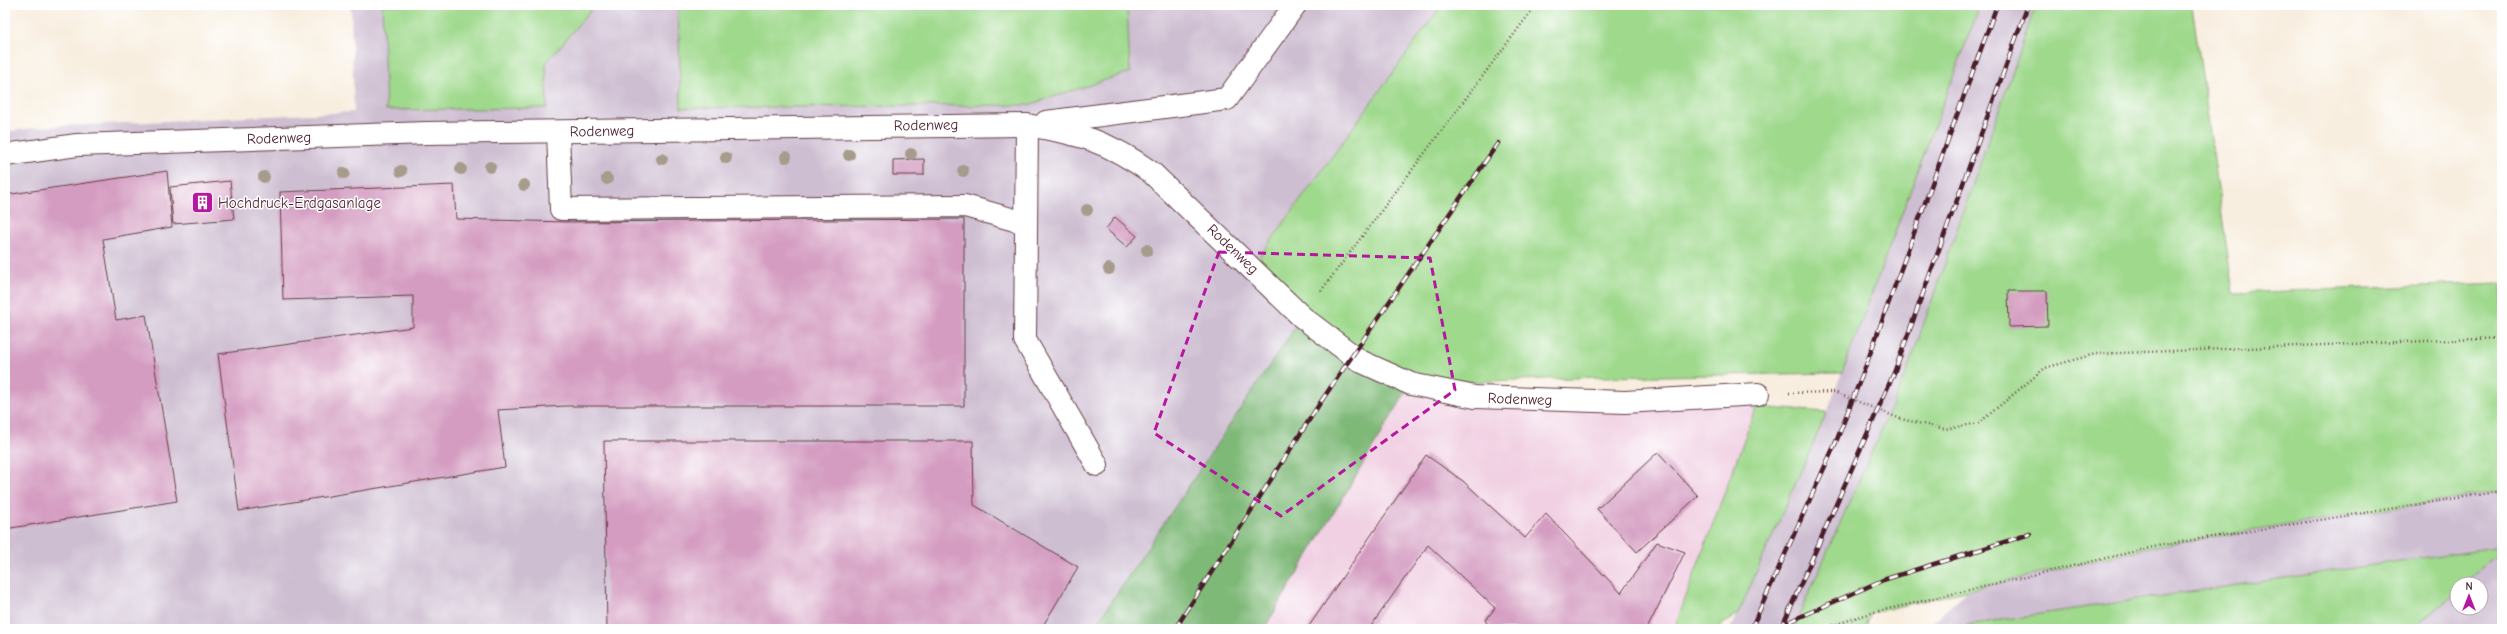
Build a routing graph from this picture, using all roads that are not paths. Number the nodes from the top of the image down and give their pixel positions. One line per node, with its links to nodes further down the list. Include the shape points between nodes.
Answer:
1 (1295, 5): 2 (street, via 1227,99)
2 (1027, 125): 3 (street, Rodenweg); 5 (street); 6 (street, Rodenweg, via 1105,143 1131,157 1158,178 1302,317 1360,361 1411,384 1475,397 1625,402)
3 (558, 132): 4 (street, Rodenweg, via 427,133 170,141 77,145); 5 (street, via 561,209 965,206)
4 (5, 155)
5 (1025, 223): 7 (street, via 1025,340)
6 (1758, 394)
7 (1097, 465)

